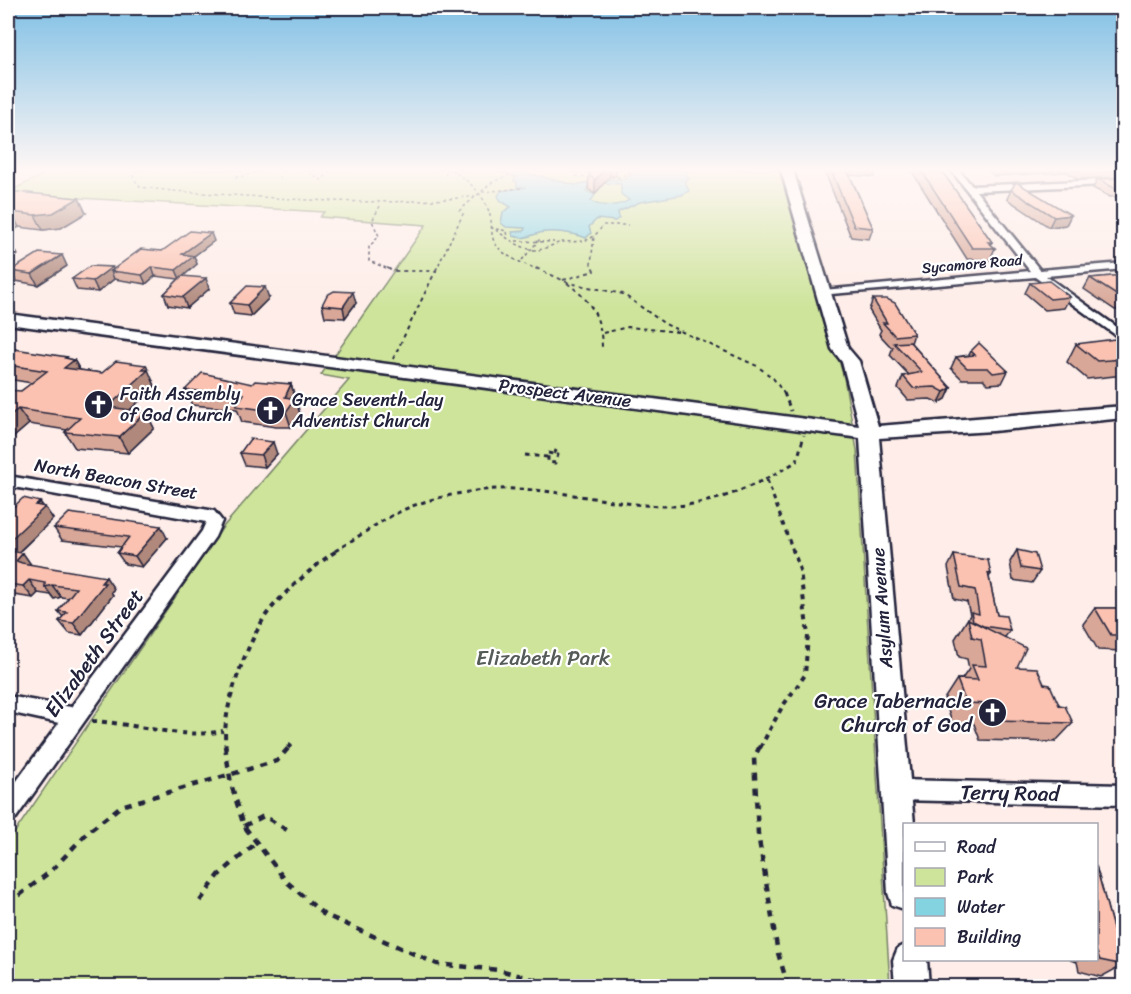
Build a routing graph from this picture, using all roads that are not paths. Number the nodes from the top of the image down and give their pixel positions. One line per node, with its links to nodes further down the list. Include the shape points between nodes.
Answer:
1 (803, 216): 6 (main road, Asylum Avenue)
2 (807, 216): 6 (main road, Asylum Avenue)
3 (991, 216): 5 (street)
4 (1124, 266): 5 (street, Sycamore Road)
5 (1037, 274): 6 (street, Sycamore Road); 8 (street)
6 (829, 292): 10 (main road, Asylum Avenue, via 840,348 850,361)
7 (8, 319): 10 (main road, Prospect Avenue)
8 (1124, 338)
9 (1124, 412): 10 (main road, Prospect Avenue)
10 (869, 432): 15 (main road, Asylum Avenue)
11 (8, 481): 12 (street, North Beacon Street, via 209,515)
12 (214, 521): 14 (street, Elizabeth Street)
13 (8, 704): 14 (street)
14 (83, 719): 17 (street, Elizabeth Street)
15 (896, 790): 16 (street, Terry Road); 18 (main road, Asylum Avenue)
16 (1124, 795)
17 (8, 810)
18 (903, 880)
19 (910, 961): 20 (main road)
20 (912, 987)

